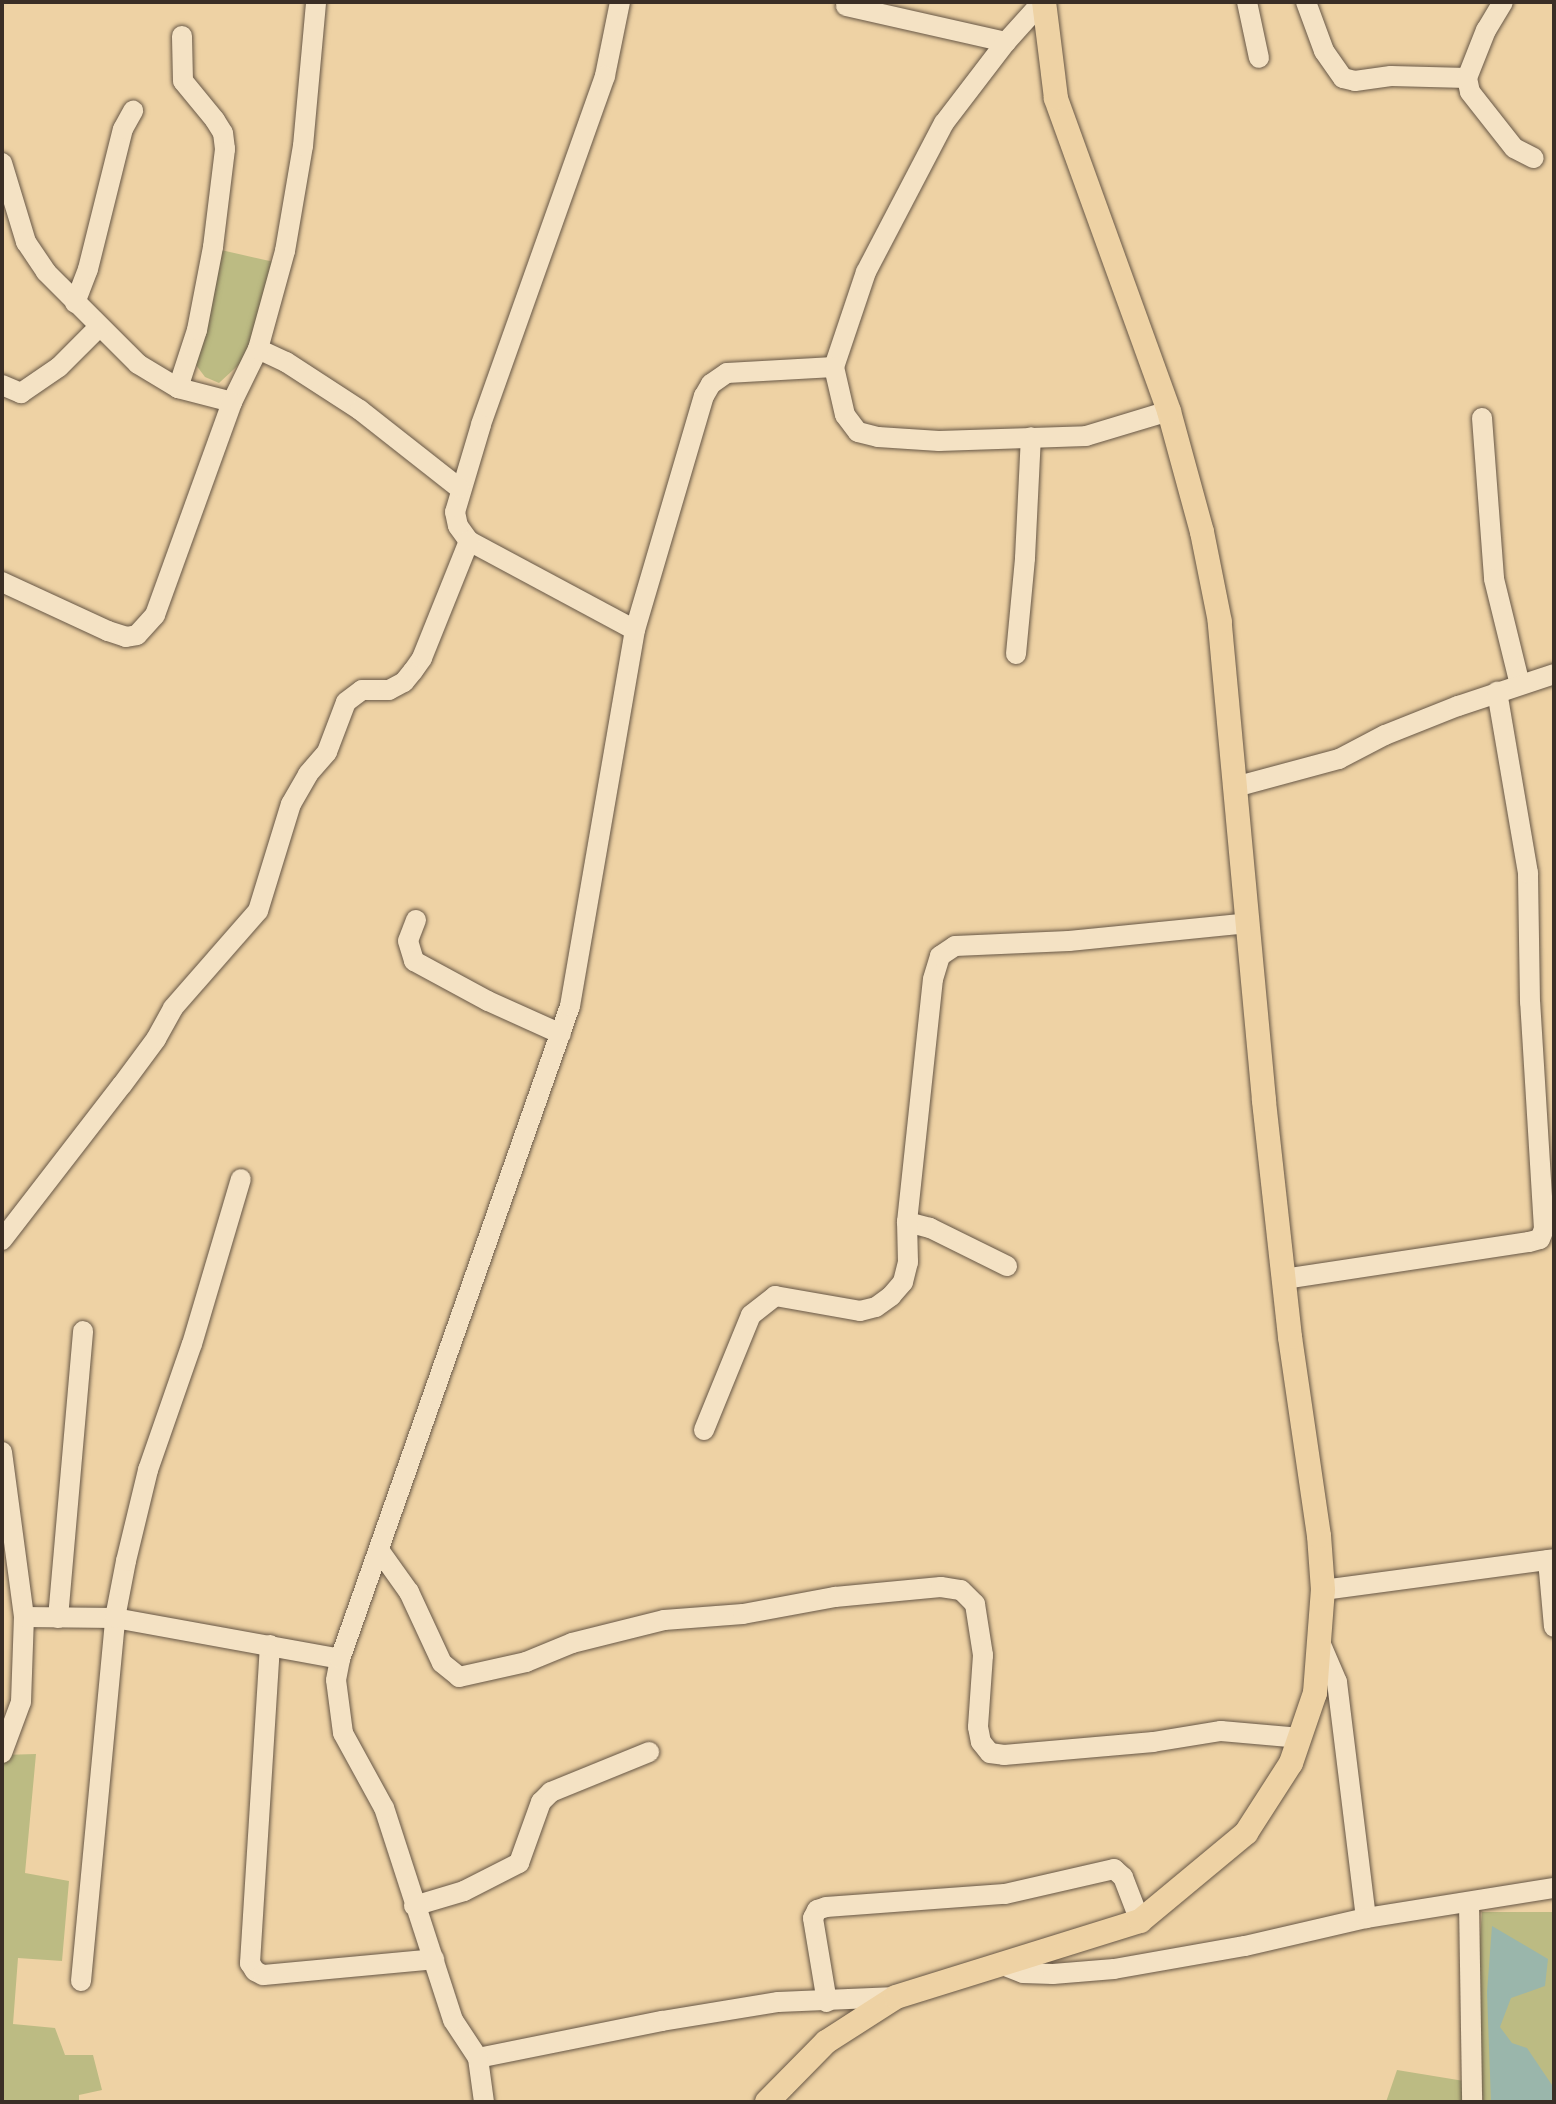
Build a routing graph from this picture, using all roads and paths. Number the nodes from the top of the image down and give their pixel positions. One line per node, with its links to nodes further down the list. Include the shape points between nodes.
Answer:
1 (316, 2): 17 (street, via 303,146 285,251)
2 (620, 2): 25 (street, via 605,76)
3 (1043, 2): 9 (street); 22 (main road, via 1048,57 1067,136 1103,221)
4 (1247, 2): 10 (street)
5 (1306, 2): 11 (street, via 1324,51 1343,78)
6 (1503, 2): 11 (street)
7 (846, 6): 9 (street)
8 (182, 36): 20 (street, via 183,81 215,120 225,149 197,330)
9 (1006, 42): 18 (street, via 944,123 908,187 866,272)
10 (1259, 58)
11 (1467, 78): 13 (street, via 1490,121 1514,148)
12 (133, 111): 15 (street, via 123,129)
13 (1534, 158)
14 (2, 163): 15 (street, via 26,242)
15 (75, 303): 16 (street)
16 (99, 327): 19 (street, via 59,367 21,393); 20 (street, via 138,364)
17 (258, 349): 21 (street); 25 (street, via 360,410)
18 (834, 367): 24 (street, via 845,415 858,432 939,441); 28 (street, via 727,373 711,384)
19 (2, 385)
20 (178, 388): 21 (street)
21 (232, 402): 27 (street, via 155,615 137,635 108,631)
22 (1169, 411): 24 (street, via 1086,436); 33 (main road, via 1220,622)
23 (1482, 418): 31 (street, via 1494,579)
24 (1031, 437): 29 (street)
25 (459, 488): 26 (street, via 455,512)
26 (469, 541): 28 (street); 39 (street, via 413,671 389,690 362,690 346,702 327,752 291,804 258,911 173,1008 156,1039)
27 (2, 582)
28 (635, 630): 36 (street, via 596,869)
29 (1016, 654)
30 (1554, 674): 31 (street)
31 (1520, 685): 32 (street)
32 (1497, 692): 33 (street, via 1385,735 1339,759); 41 (street, via 1528,873 1544,1229 1540,1239 1529,1242)
33 (1235, 787): 35 (main road)
34 (416, 920): 36 (street, via 408,941 414,961)
35 (1248, 923): 38 (street, via 955,946 945,951 933,979); 41 (main road)
36 (561, 1034): 45 (street)
37 (241, 1179): 50 (street, via 148,1470)
38 (907, 1222): 40 (street); 43 (street, via 903,1282 876,1307 860,1311 775,1296 751,1315)
39 (2, 1240)
40 (1007, 1266)
41 (1284, 1279): 47 (main road)
42 (83, 1331): 49 (street)
43 (704, 1430)
44 (2, 1452): 48 (street)
45 (379, 1550): 54 (street); 56 (street, via 409,1592 442,1663 459,1677 664,1620 941,1587 961,1590 975,1604 983,1655 978,1727 990,1753 1153,1742 1221,1731)
46 (1551, 1560): 47 (street); 51 (street)
47 (1323, 1590): 52 (main road)
48 (24, 1617): 49 (street); 55 (street)
49 (58, 1618): 50 (street)
50 (115, 1618): 53 (street); 66 (street)
51 (1554, 1627)
52 (1319, 1640): 56 (main road, via 1315,1693); 62 (street, via 1337,1682)
53 (270, 1645): 54 (street); 64 (street, via 250,1963 263,1975)
54 (340, 1659): 61 (street, via 336,1680 343,1733 384,1808)
55 (12, 1701): 58 (street)
56 (1301, 1738): 63 (main road, via 1246,1833)
57 (649, 1752): 61 (street, via 551,1792 541,1802 519,1863 464,1891)
58 (2, 1753)
59 (1554, 1888): 60 (street)
60 (1469, 1902): 62 (street); 72 (street)
61 (414, 1906): 64 (street)
62 (1366, 1918): 65 (street, via 1114,1969 1053,1974)
63 (1140, 1921): 65 (main road); 68 (street, via 1123,1877 1114,1869 1005,1894 826,1907 813,1918)
64 (434, 1959): 69 (street, via 453,2020)
65 (1005, 1966): 67 (main road)
66 (81, 1981)
67 (896, 1997): 68 (street); 71 (main road, via 826,2042)
68 (827, 2002): 69 (street, via 778,2002 677,2018)
69 (478, 2058): 70 (street)
70 (484, 2102)
71 (767, 2102)
72 (1472, 2102)

